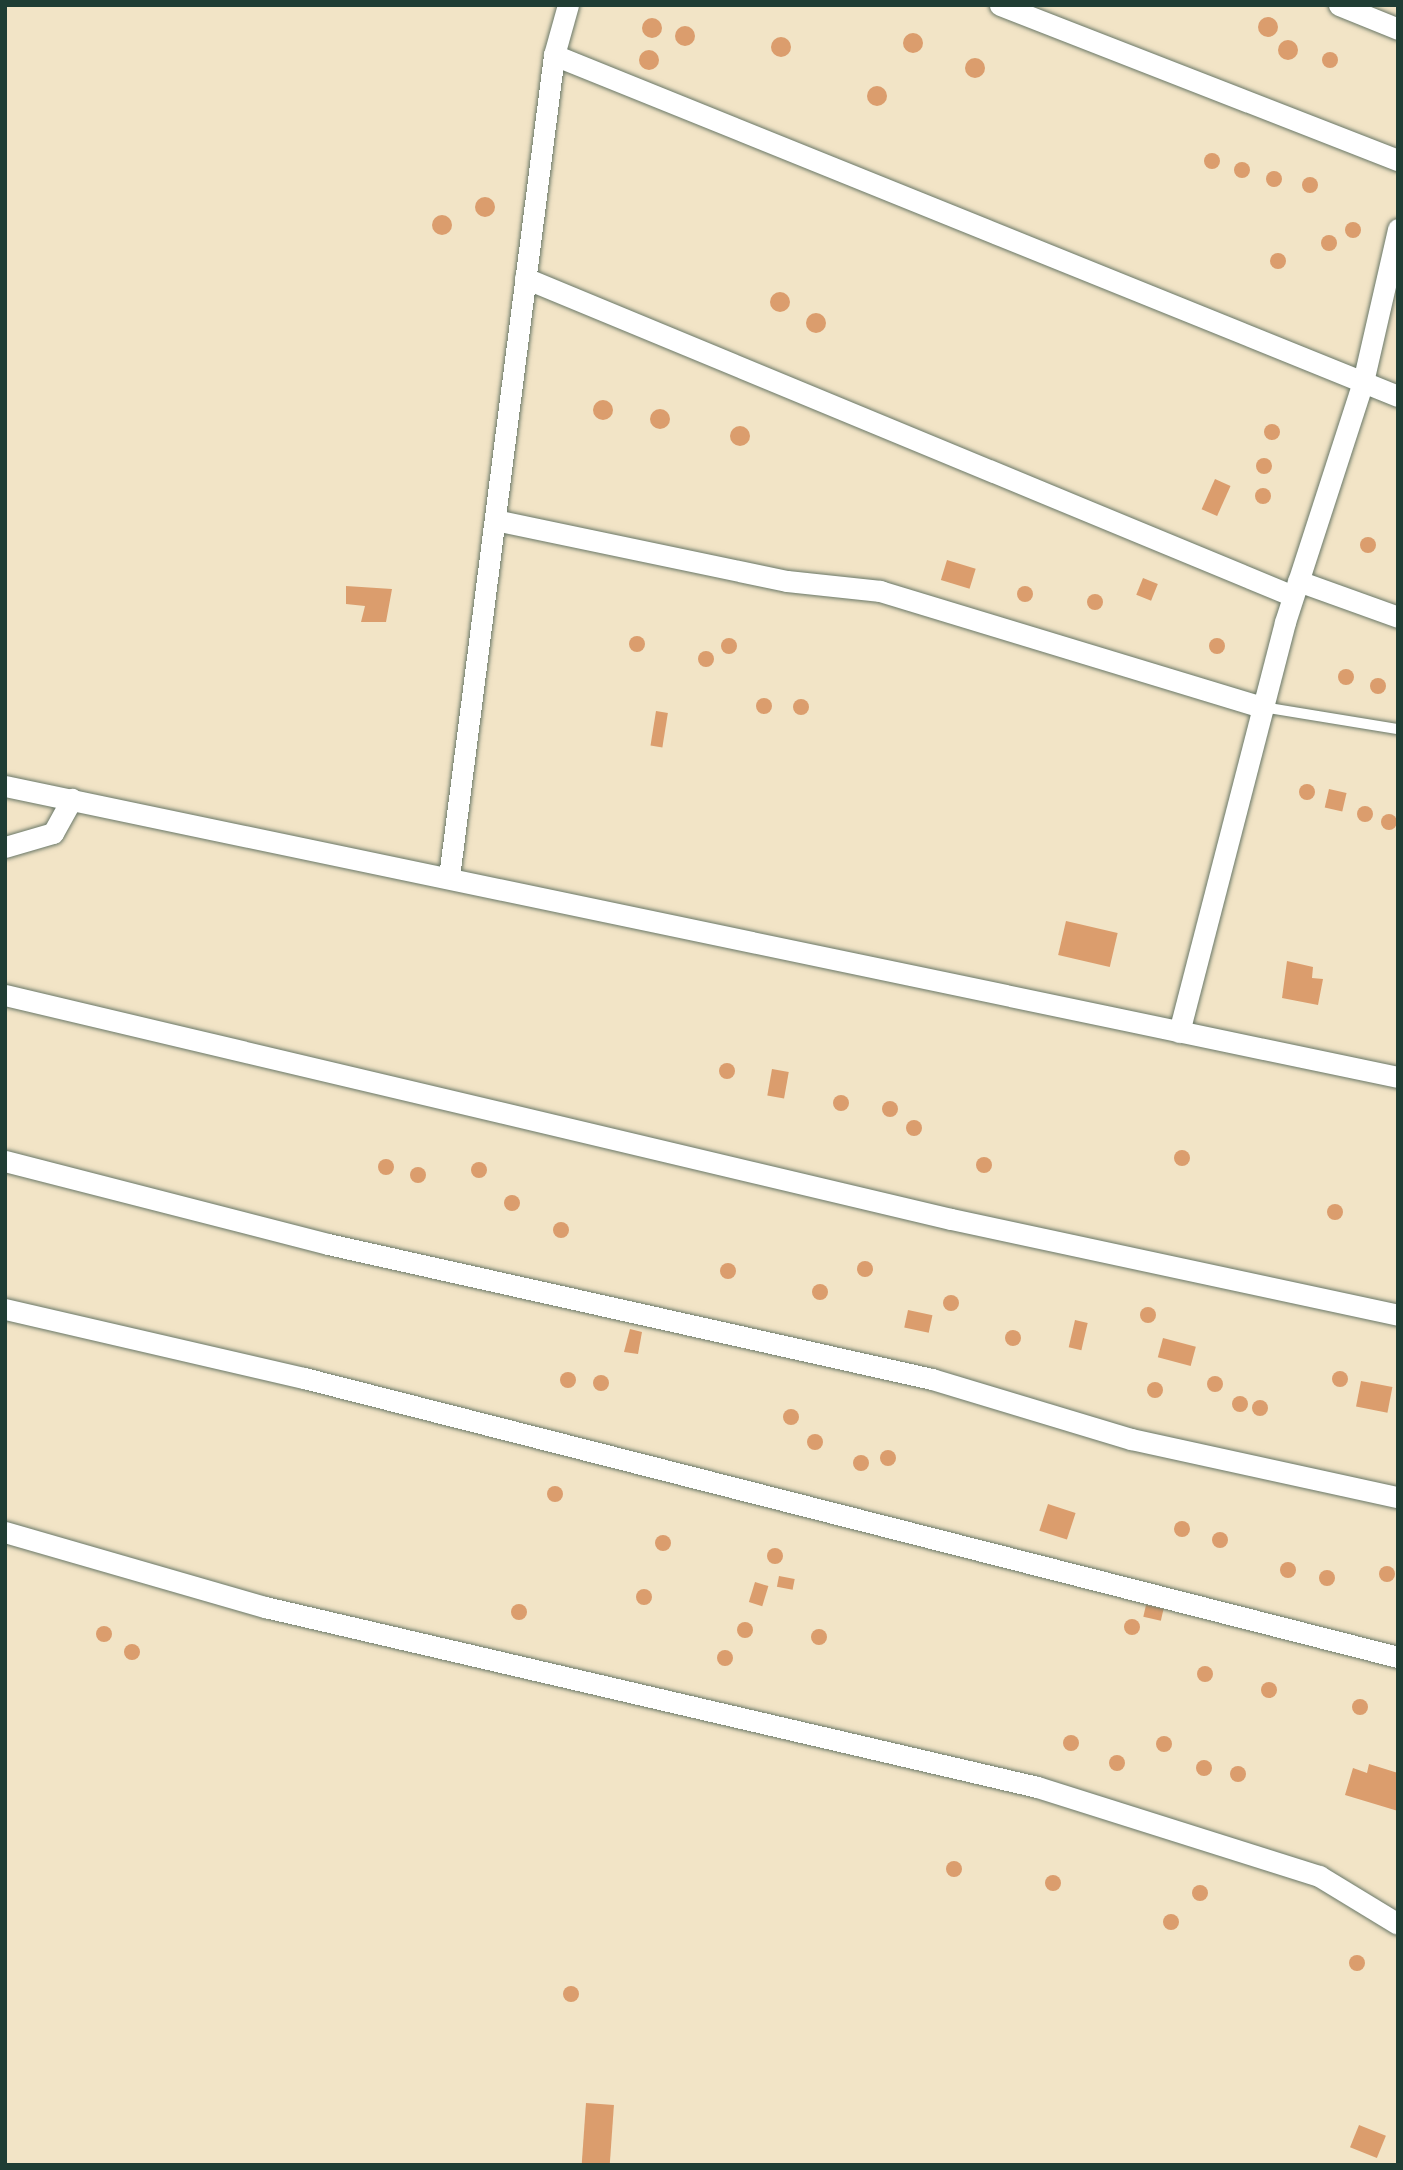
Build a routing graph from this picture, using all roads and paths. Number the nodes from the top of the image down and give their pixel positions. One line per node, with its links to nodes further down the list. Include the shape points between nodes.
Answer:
1 (568, 5): 5 (street)
2 (1000, 5): 6 (street)
3 (1339, 5): 4 (street)
4 (1398, 29)
5 (554, 55): 8 (street); 9 (street)
6 (1398, 160)
7 (1398, 229): 9 (street)
8 (525, 278): 11 (street); 12 (street)
9 (1363, 382): 10 (street); 12 (street)
10 (1398, 396)
11 (495, 520): 14 (street, via 787,581 880,591); 19 (street)
12 (1295, 588): 13 (street); 14 (street)
13 (1398, 617)
14 (1263, 707): 15 (lane); 21 (street)
15 (1398, 729)
16 (5, 786): 17 (street)
17 (72, 799): 18 (street, via 53,834); 19 (street)
18 (5, 847)
19 (449, 877): 21 (street)
20 (5, 996): 25 (street, via 951,1219)
21 (1180, 1032): 22 (street)
22 (1398, 1077)
23 (5, 1161): 26 (street, via 328,1244 932,1379 1131,1439)
24 (5, 1308): 28 (street, via 318,1381)
25 (1398, 1315)
26 (1398, 1497)
27 (5, 1532): 29 (street, via 265,1607 1037,1787 1319,1876)
28 (1398, 1657)
29 (1398, 1924)

